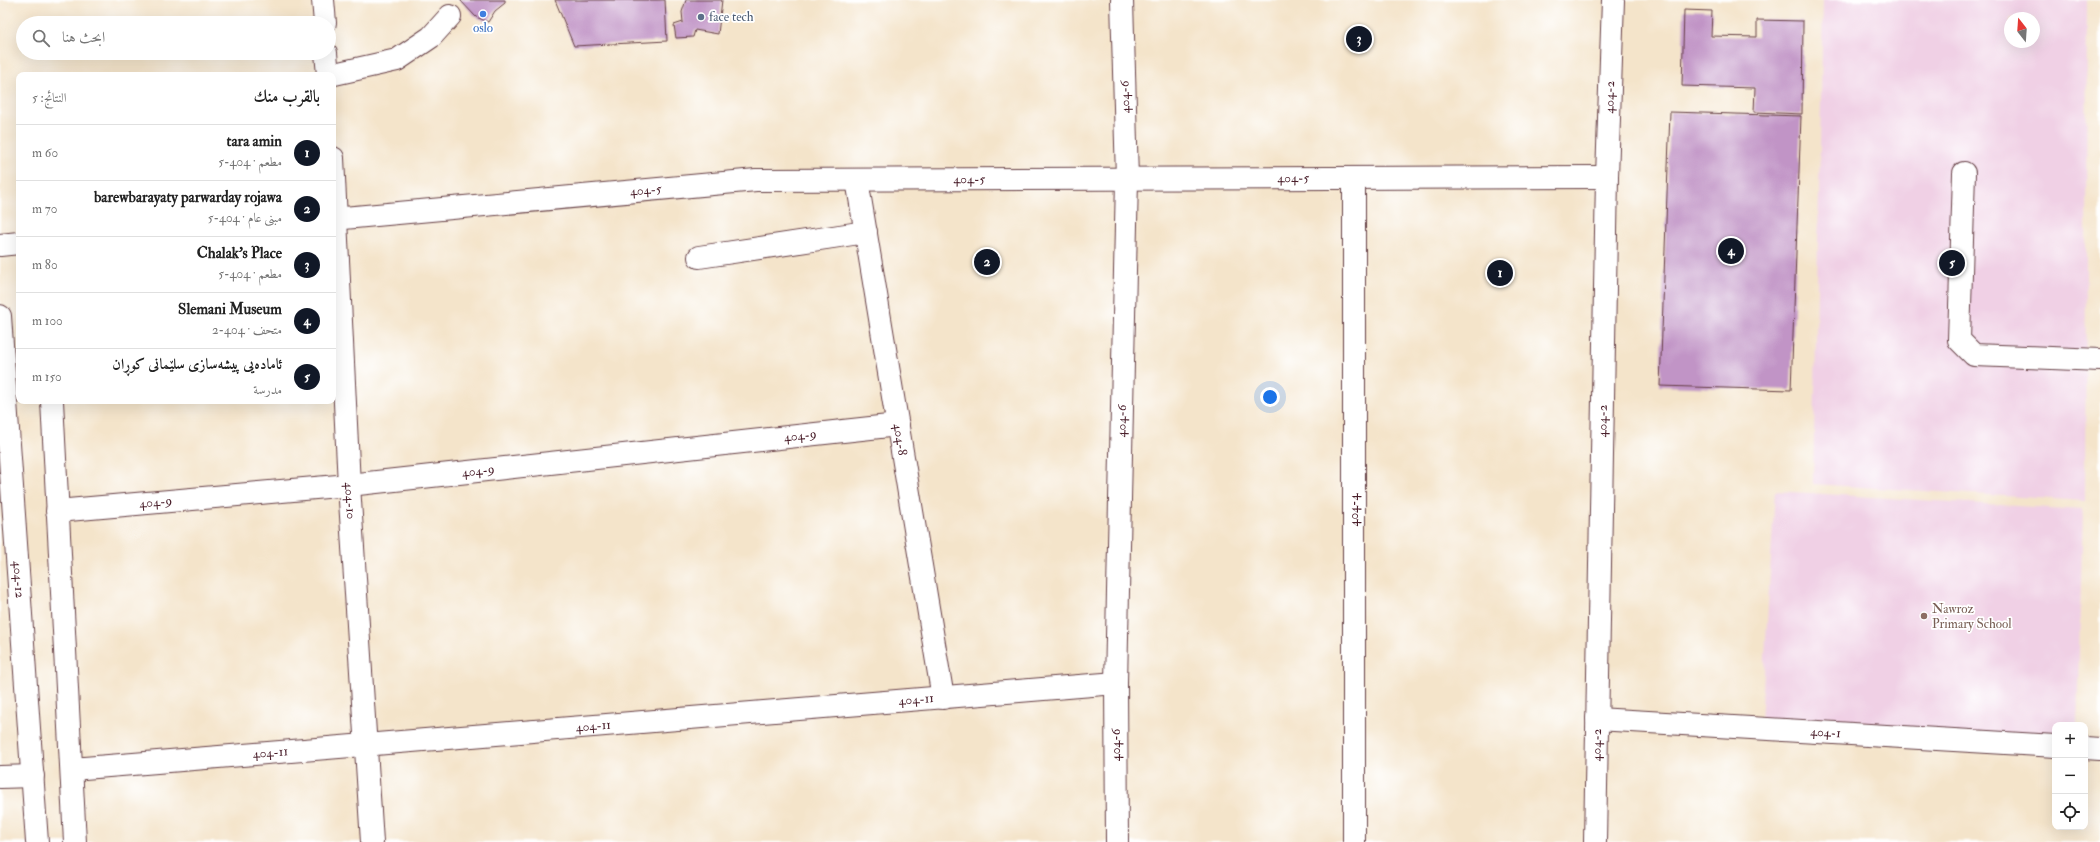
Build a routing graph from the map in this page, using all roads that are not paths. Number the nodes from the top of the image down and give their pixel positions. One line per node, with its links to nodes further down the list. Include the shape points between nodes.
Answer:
1 (323, 0): 4 (street)
2 (1122, 0): 12 (street, 404-6)
3 (1613, 0): 10 (street, 404-2)
4 (324, 16)
5 (450, 16): 8 (street, via 431,37 397,60)
6 (327, 60): 7 (street)
7 (329, 72)
8 (336, 73)
9 (1964, 173): 21 (street, via 1959,340 1974,356)
10 (1607, 177): 11 (street, 404-5); 28 (street, 404-2)
11 (1354, 178): 12 (street, 404-5); 40 (street, 404-4)
12 (1127, 179): 13 (street, 404-5); 26 (street, 404-6)
13 (857, 180): 14 (street, 404-5, via 756,180); 15 (street, 404-8)
14 (336, 219)
15 (866, 232): 19 (street); 23 (street, 404-8)
16 (336, 238): 24 (street, 404-10)
17 (16, 243): 18 (street)
18 (0, 244)
19 (698, 257)
20 (0, 316): 34 (street, 404-12)
21 (2100, 360)
22 (52, 404): 25 (street)
23 (898, 425): 24 (street, 404-9); 27 (street, 404-8)
24 (349, 485): 25 (street, 404-9); 29 (street, 404-10)
25 (57, 511): 33 (street)
26 (1116, 683): 27 (street, 404-11); 39 (street, 404-6)
27 (943, 698): 29 (street, 404-11)
28 (1597, 719): 30 (street, 404-1); 41 (street, 404-2)
29 (366, 746): 33 (street, 404-11); 38 (street, 404-10)
30 (2052, 746)
31 (2088, 748): 32 (street)
32 (2100, 749)
33 (72, 770): 37 (street)
34 (33, 776): 35 (street); 36 (street, 404-12)
35 (0, 777)
36 (37, 842)
37 (75, 842)
38 (372, 842)
39 (1116, 842)
40 (1354, 842)
41 (1595, 842)

